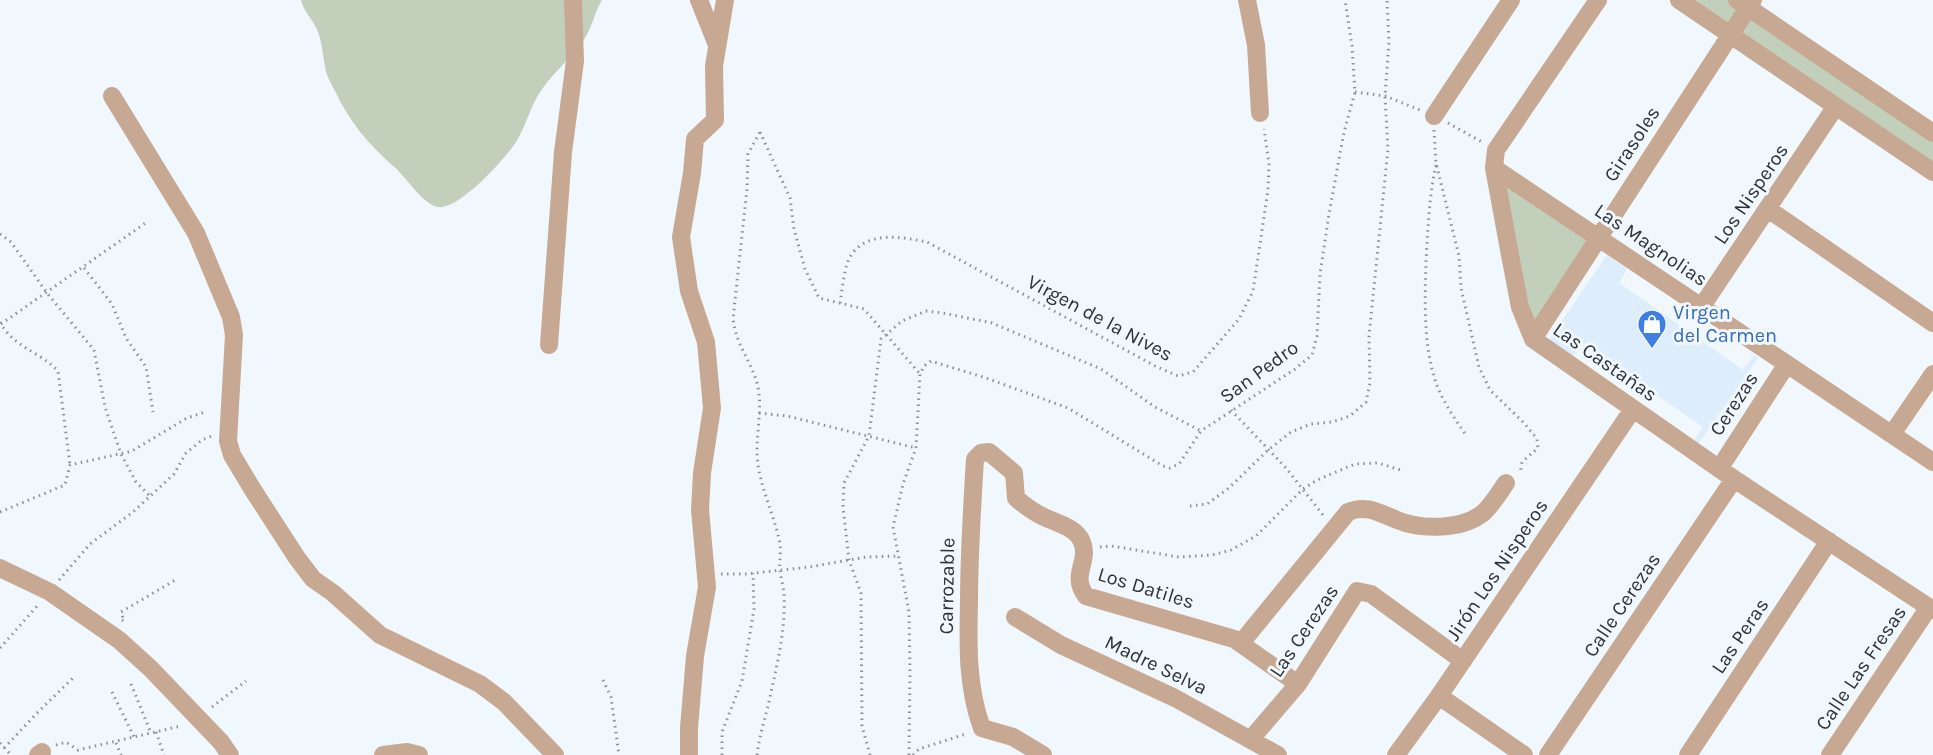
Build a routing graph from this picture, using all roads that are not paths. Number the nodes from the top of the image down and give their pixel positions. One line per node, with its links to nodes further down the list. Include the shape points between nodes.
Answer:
1 (573, 0): 23 (street, via 575,62 563,152)
2 (699, 0): 10 (street)
3 (725, 0): 10 (street)
4 (1246, 0): 13 (street, via 1256,45)
5 (1511, 0): 14 (street)
6 (1598, 0): 16 (street, Las Castañas, via 1504,137 1496,150)
7 (1679, 0): 9 (street)
8 (1746, 2): 9 (street); 15 (street)
9 (1730, 34): 12 (street); 19 (street, Girasoles)
10 (717, 47): 45 (street, via 715,120 694,139 681,237 689,291 706,342 712,408 700,510 707,587 694,656)
11 (112, 96): 44 (street, via 207,257 233,325 228,441 232,455 297,558 313,579 380,635 480,684 504,702)
12 (1836, 106): 17 (street); 18 (street, Los Nisperos)
13 (1260, 113)
14 (1434, 116)
15 (1933, 133)
16 (1494, 168): 19 (street, Las Magnolias); 22 (street, Las Castañas, via 1520,307)
17 (1933, 172)
18 (1768, 209): 20 (street, Los Nisperos); 21 (street)
19 (1598, 237): 20 (street, Las Magnolias); 22 (street, Girasoles)
20 (1702, 306): 24 (street, Las Magnolias)
21 (1933, 323)
22 (1533, 339): 26 (street, Las Castañas)
23 (549, 345)
24 (1787, 363): 27 (street, Las Magnolias); 30 (street, Cerezas)
25 (1933, 374): 27 (street)
26 (1633, 409): 30 (street, Las Castañas); 37 (street, Jirón Los Nisperos)
27 (1892, 434): 29 (street, Las Magnolias)
28 (989, 452): 36 (street, Los Datiles, via 1014,473 1016,498 1075,532 1082,541 1078,576 1086,596); 46 (street, Carrozable, via 975,459 969,553 968,650 973,705 982,728 1013,737)
29 (1933, 462)
30 (1726, 474): 32 (street, Las Castañas); 50 (street, Calle Cerezas)
31 (1506, 483): 36 (street, via 1482,514 1458,525 1436,528 1399,521 1368,508 1348,512)
32 (1829, 541): 34 (street, Las Castañas); 51 (street, Las Peras)
33 (0, 568): 41 (street, via 50,592 119,640)
34 (1931, 608): 52 (street, Calle Las Fresas)
35 (1015, 617): 40 (street, Madre Selva, via 1061,645)
36 (1241, 642): 38 (street, Los Datiles)
37 (1463, 661): 38 (street, Las Cerezas, via 1371,594 1358,591); 39 (street, Jirón Los Nisperos)
38 (1298, 684): 40 (street, Las Cerezas)
39 (1439, 696): 48 (street, Jirón Los Nisperos); 49 (street)
40 (1251, 738): 47 (street, Madre Selva)
41 (230, 755)
42 (383, 755): 43 (street)
43 (419, 755)
44 (555, 755)
45 (689, 755)
46 (1043, 755)
47 (1278, 755)
48 (1396, 755)
49 (1524, 755)
50 (1548, 755)
51 (1688, 755)
52 (1830, 755)

